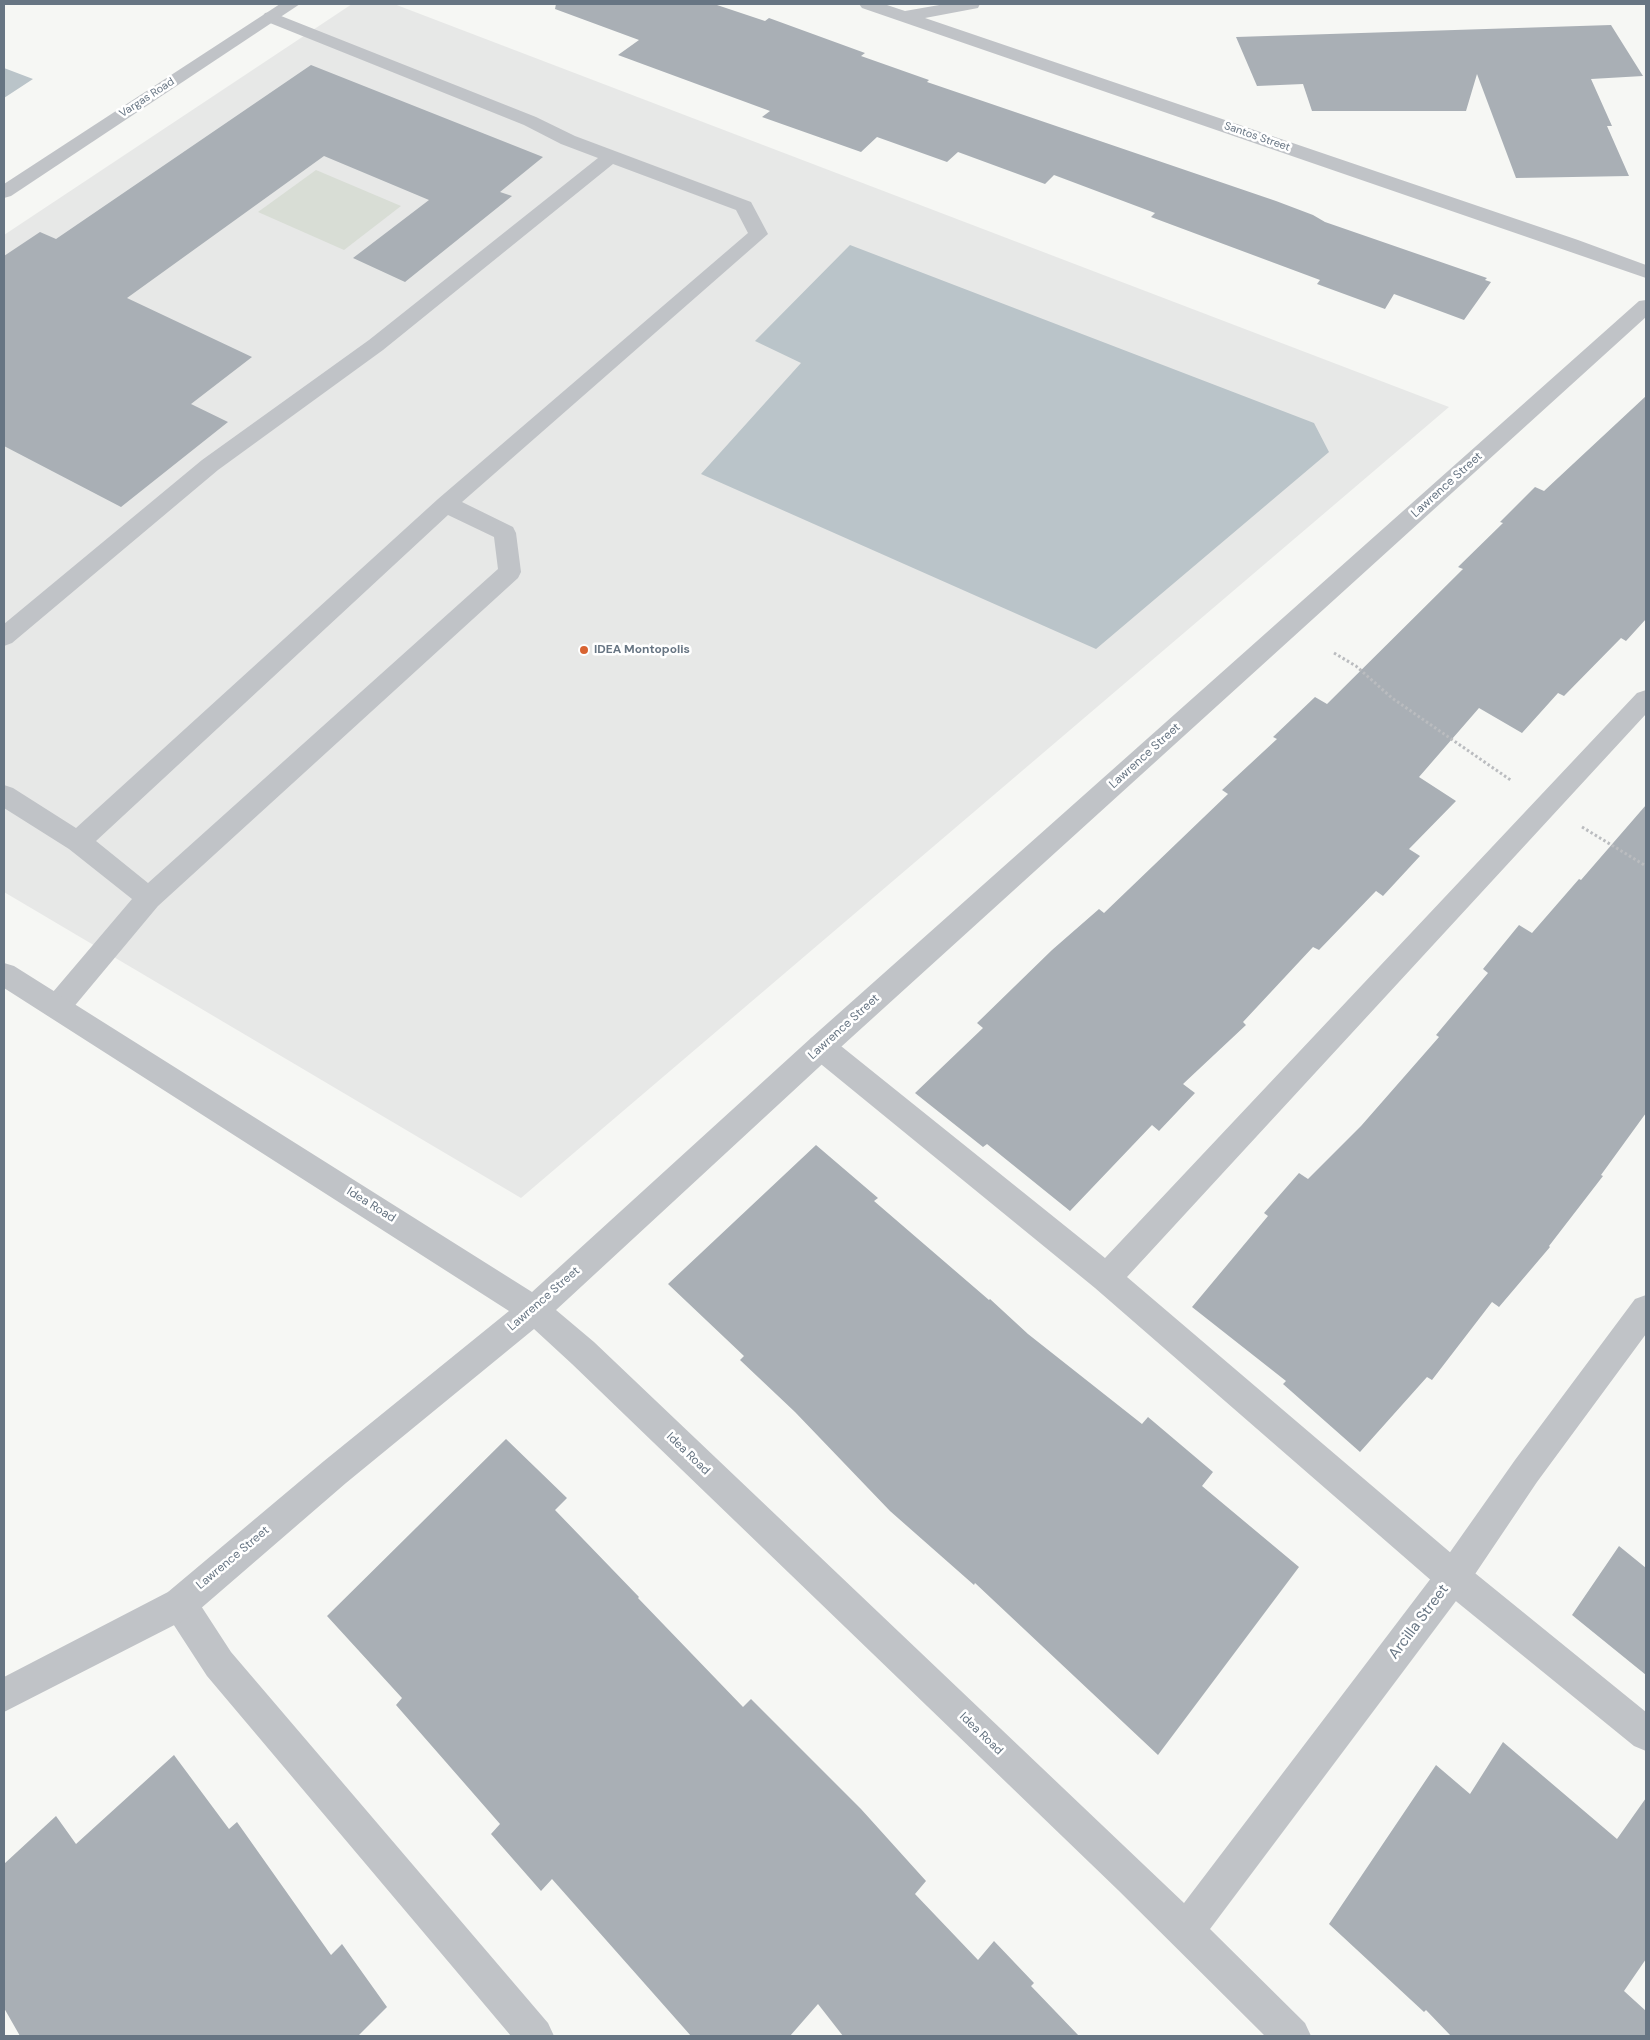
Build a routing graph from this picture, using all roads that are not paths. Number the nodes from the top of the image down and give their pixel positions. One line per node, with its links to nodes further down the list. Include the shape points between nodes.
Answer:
1 (291, 4): 5 (street, Vargas Road)
2 (868, 4): 4 (street, Santos Street)
3 (972, 4): 4 (street)
4 (904, 16): 8 (street, Santos Street)
5 (270, 17): 6 (street, via 530,121); 7 (street, Vargas Road)
6 (610, 157): 10 (street, via 744,206 758,234); 11 (street, via 376,345 210,465)
7 (4, 192)
8 (1646, 272)
9 (1646, 306): 18 (street, Lawrence Street)
10 (446, 504): 14 (street); 15 (street, via 505,533 510,572)
11 (4, 637)
12 (1646, 699): 19 (street)
13 (4, 794): 14 (street)
14 (78, 842): 15 (street)
15 (149, 898): 17 (street)
16 (4, 974): 17 (street, Idea Road)
17 (57, 1007): 21 (street, Idea Road)
18 (821, 1047): 19 (street); 21 (street, Lawrence Street)
19 (1106, 1278): 22 (street)
20 (1646, 1309): 22 (street, Arcilla Street, via 1526,1471)
21 (534, 1310): 23 (street, Lawrence Street, via 335,1472); 26 (street, Idea Road)
22 (1453, 1577): 25 (street); 26 (street, Arcilla Street)
23 (180, 1604): 24 (street, Lawrence Street); 27 (street, via 218,1664)
24 (4, 1695)
25 (1646, 1734)
26 (1186, 1930): 28 (street, Idea Road)
27 (535, 2036)
28 (1292, 2036)

